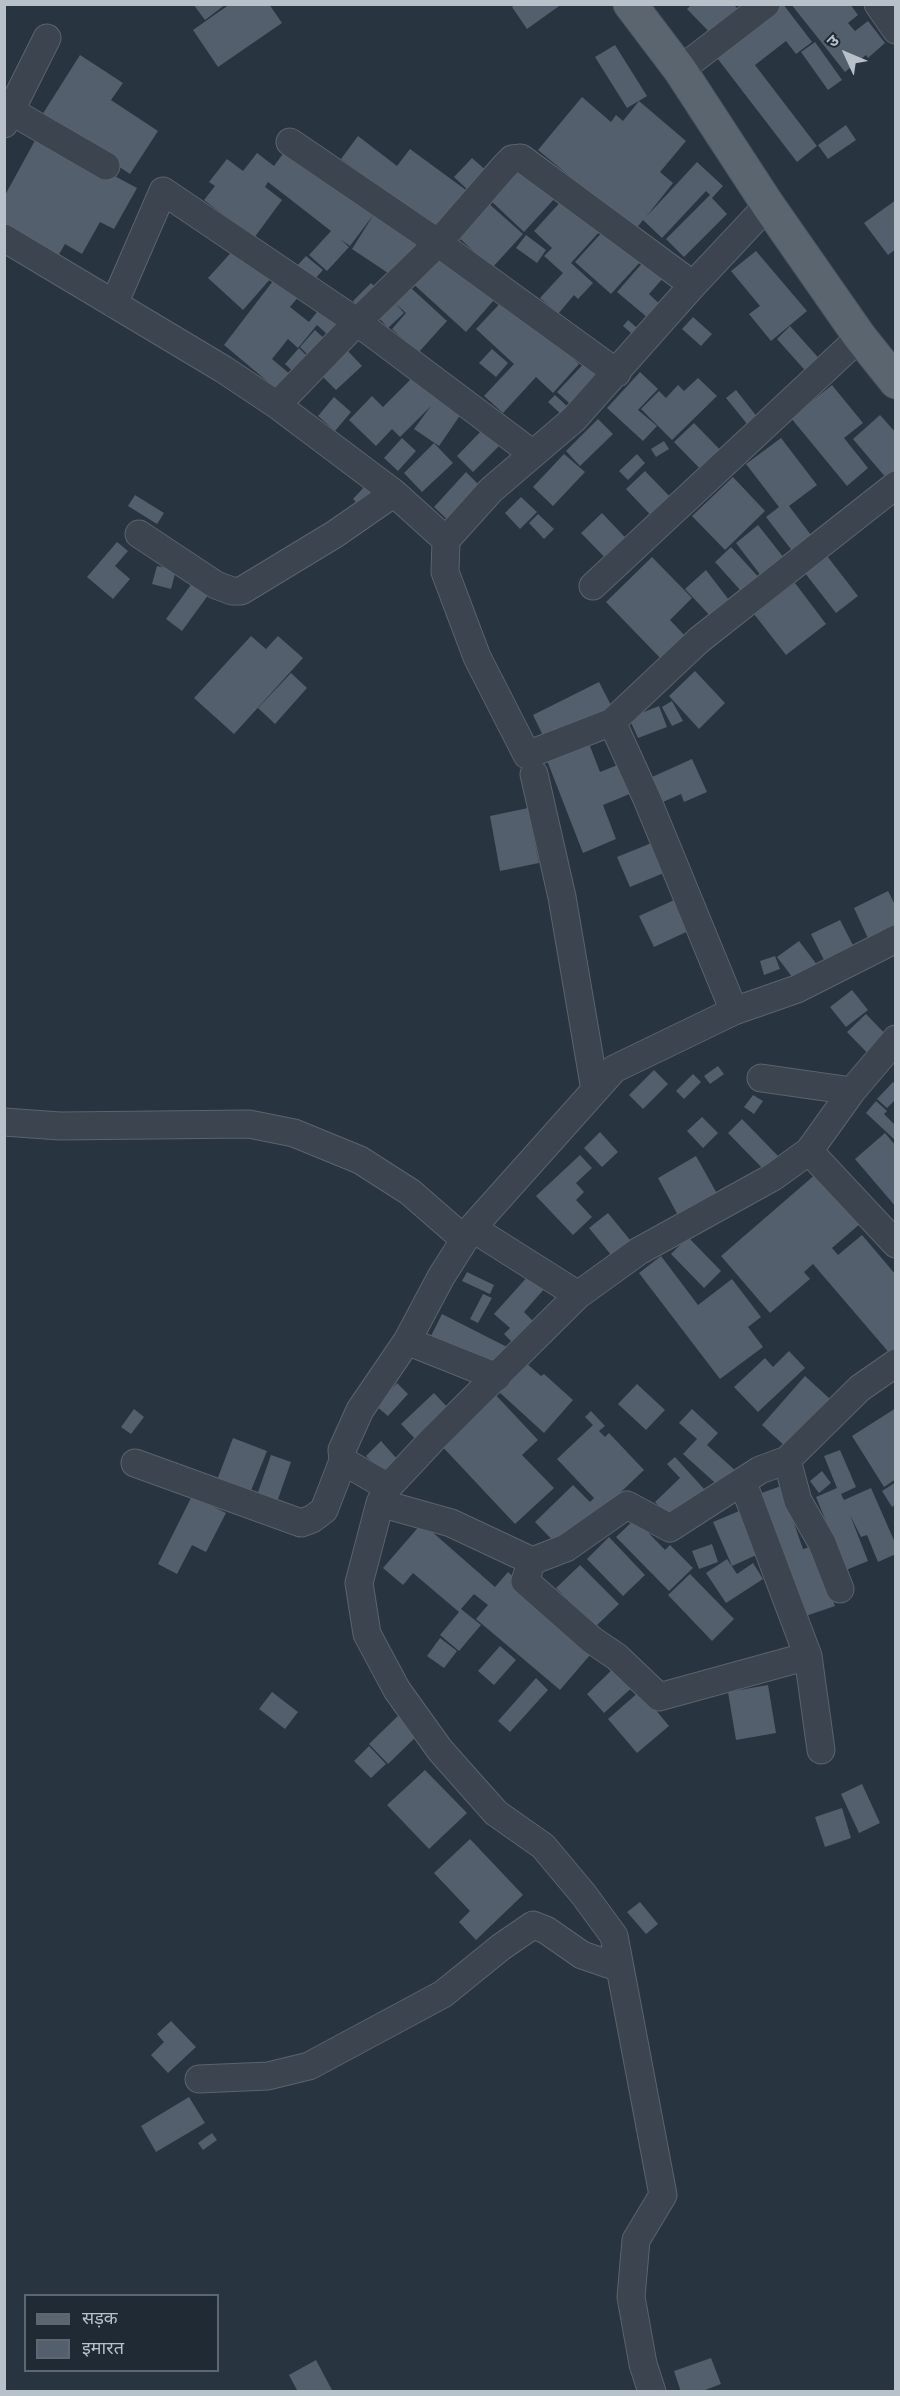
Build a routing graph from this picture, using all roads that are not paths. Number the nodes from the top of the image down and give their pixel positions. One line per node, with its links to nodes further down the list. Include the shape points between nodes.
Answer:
1 (630, 4): 6 (main road)
2 (766, 4): 6 (street)
3 (878, 4): 4 (street)
4 (896, 30)
5 (47, 38): 7 (street)
6 (680, 70): 10 (main road)
7 (8, 118): 9 (street)
8 (290, 142): 12 (street)
9 (106, 166)
10 (768, 205): 13 (street); 16 (main road)
11 (4, 238): 14 (street)
12 (438, 243): 13 (street, via 504,166 512,159 521,159); 15 (street); 17 (street)
13 (693, 285): 17 (street)
14 (114, 304): 15 (street, via 163,191); 19 (street)
15 (357, 322): 19 (street); 20 (street)
16 (860, 337): 18 (main road); 25 (street)
17 (617, 373): 20 (street, via 574,419)
18 (896, 382)
19 (277, 405): 22 (street)
20 (533, 454): 24 (street, via 491,490)
21 (896, 485): 26 (street, via 699,640)
22 (394, 493): 23 (street, via 336,534 241,591 216,585); 24 (street)
23 (139, 534)
24 (446, 540): 26 (street, via 445,572 473,646 527,755)
25 (593, 586)
26 (612, 722): 29 (street)
27 (534, 774): 32 (street, via 562,897)
28 (896, 939): 29 (street, via 797,989)
29 (734, 1011): 32 (street, via 614,1069)
30 (896, 1039): 33 (street)
31 (761, 1078): 33 (street)
32 (595, 1090): 36 (street)
33 (852, 1091): 35 (street)
34 (4, 1122): 36 (street, via 60,1126 249,1124 294,1133 360,1160)
35 (808, 1151): 37 (street); 38 (street, via 773,1177 639,1251)
36 (468, 1233): 38 (street); 39 (street)
37 (896, 1244)
38 (578, 1295): 41 (street)
39 (407, 1341): 41 (street); 43 (street, via 360,1410 342,1450)
40 (896, 1363): 42 (street, via 860,1388)
41 (497, 1377): 46 (street, via 433,1439)
42 (787, 1460): 45 (street, via 760,1470); 48 (street, via 798,1501 822,1543)
43 (343, 1461): 44 (street, via 324,1510 301,1523); 46 (street)
44 (135, 1463)
45 (743, 1483): 47 (street, via 670,1528 627,1505 566,1548); 49 (street)
46 (384, 1495): 47 (street); 51 (street, via 359,1583 368,1634 396,1690 440,1750 496,1813 543,1846 584,1894 614,1936)
47 (532, 1562): 49 (street, via 525,1581 659,1697)
48 (840, 1588)
49 (808, 1656): 50 (street)
50 (821, 1750)
51 (620, 1968): 52 (street, via 582,1954 533,1924 443,1994 309,2066 268,2076); 53 (street, via 663,2195 636,2240 631,2297)
52 (198, 2079)
53 (652, 2391)

